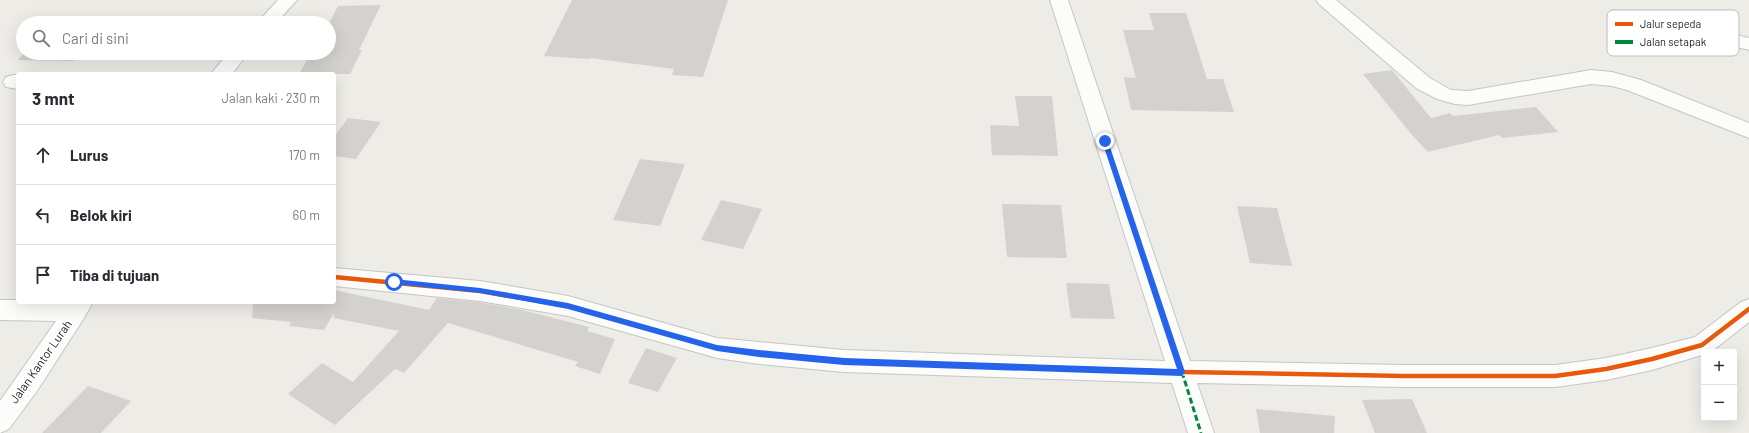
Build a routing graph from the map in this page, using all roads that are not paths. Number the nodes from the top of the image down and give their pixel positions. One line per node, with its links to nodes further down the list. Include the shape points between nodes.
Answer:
1 (288, 0): 4 (street)
2 (1059, 0): 14 (street)
3 (1325, 0): 9 (street, via 1423,83 1452,98 1468,98 1591,77 1612,79 1634,85)
4 (273, 16)
5 (1739, 42): 6 (street)
6 (1749, 44)
7 (233, 60): 8 (street)
8 (223, 72)
9 (1749, 131)
10 (336, 277): 14 (street, via 480,290 568,306 717,348 759,354 844,361)
11 (79, 307): 13 (street); 15 (street, Jalan Kantor Lurah)
12 (1749, 309): 14 (street, via 1702,345 1606,370 1555,376)
13 (0, 310)
14 (1182, 372): 16 (street)
15 (0, 421)
16 (1201, 433)

